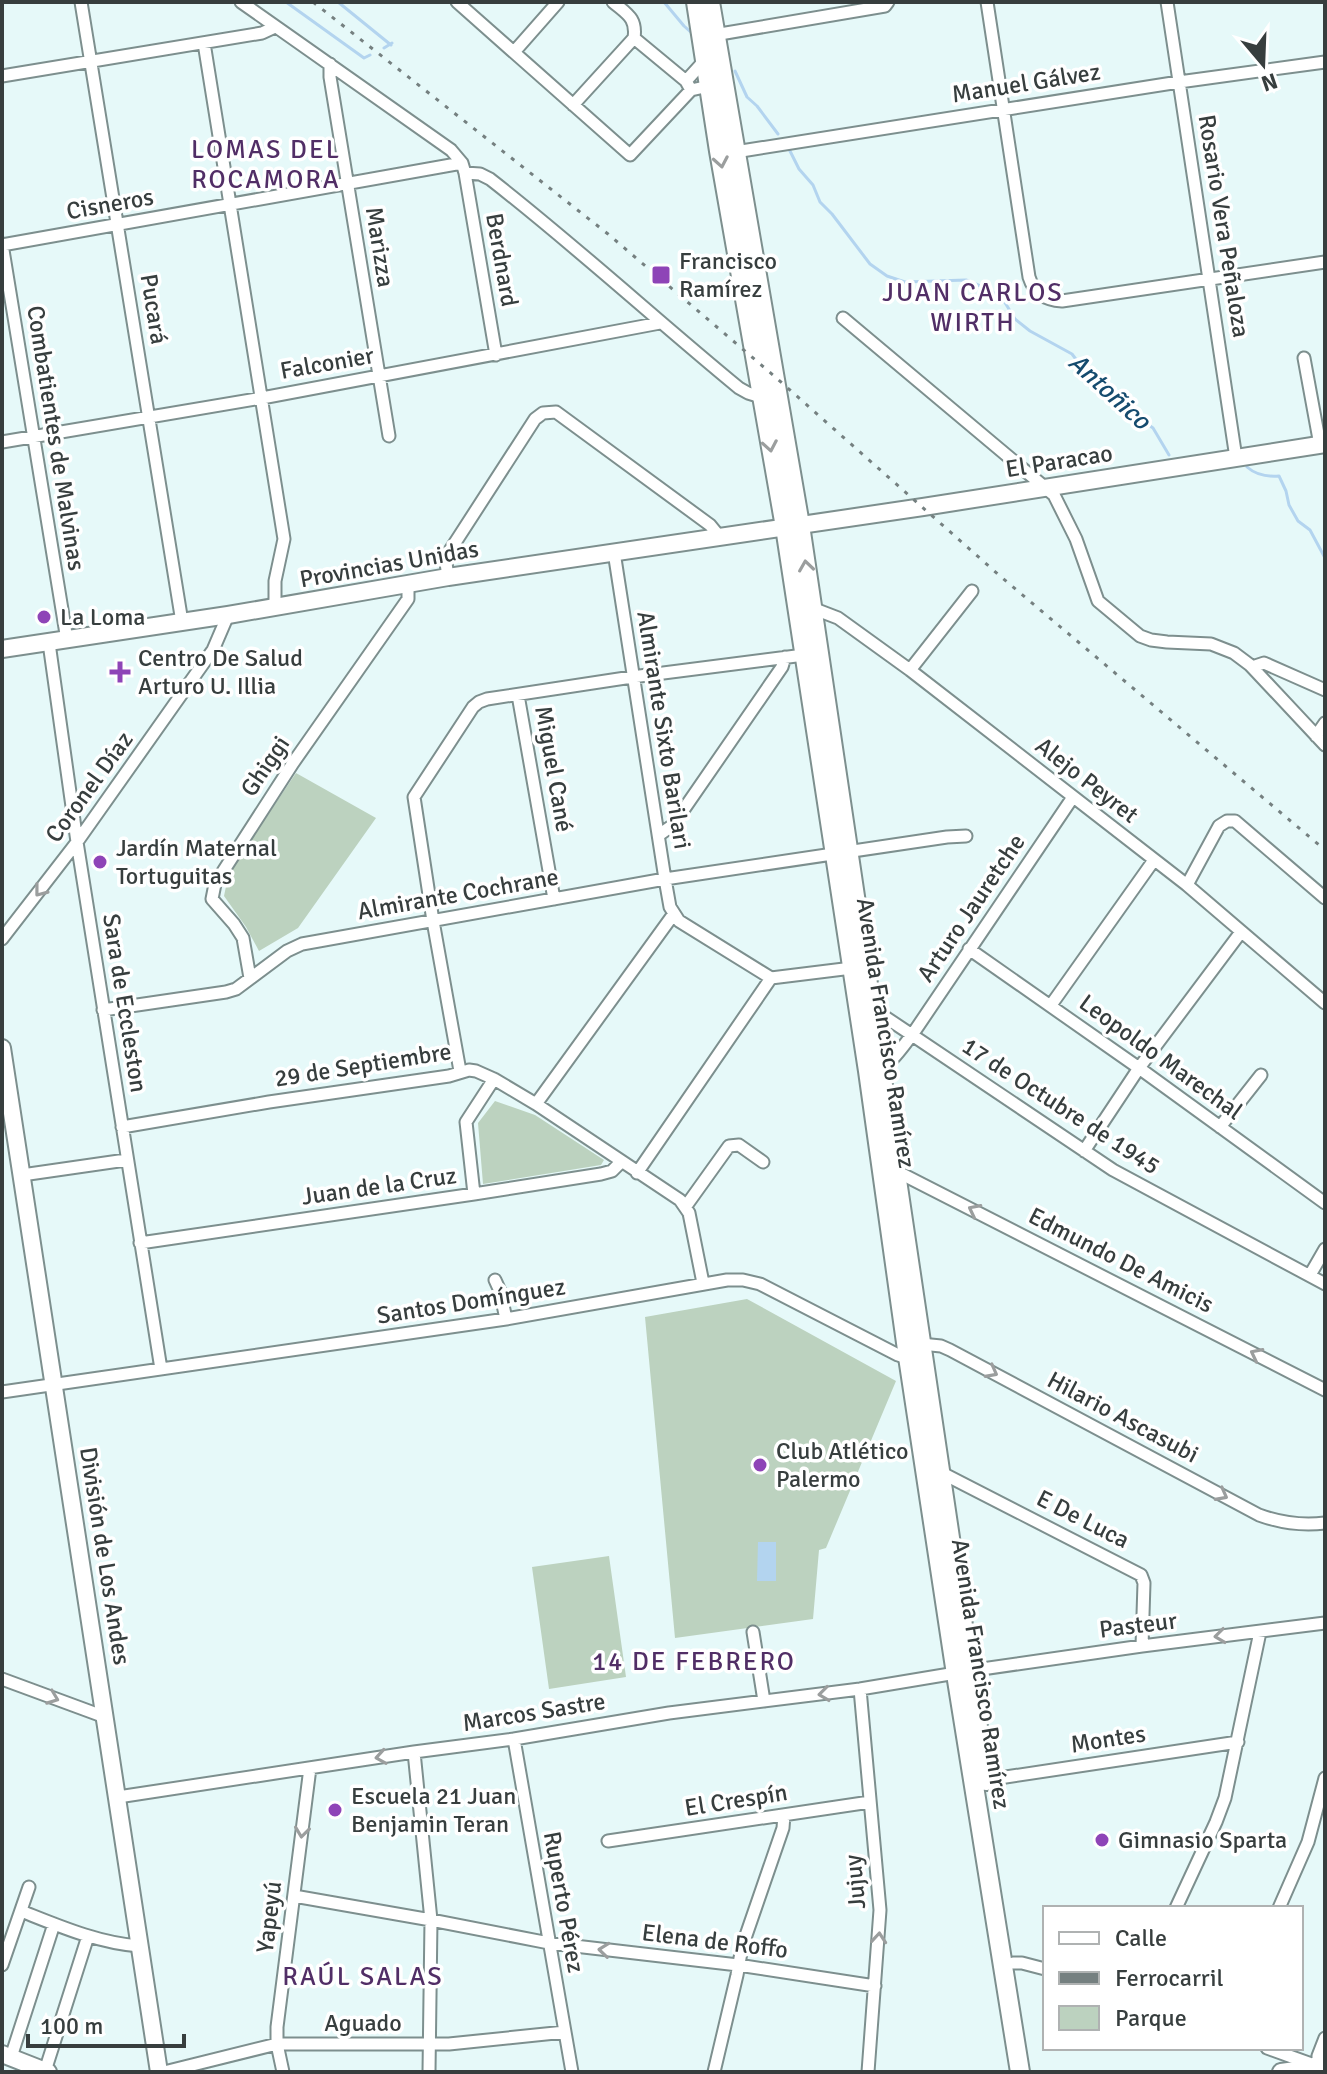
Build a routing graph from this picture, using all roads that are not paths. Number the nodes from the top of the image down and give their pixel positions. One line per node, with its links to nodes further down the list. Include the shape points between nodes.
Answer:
1 (81, 2): 16 (street, Pucará)
2 (241, 2): 11 (street)
3 (457, 2): 15 (street)
4 (558, 2): 15 (street)
5 (613, 2): 13 (street, via 632,19)
6 (696, 2): 21 (main road, Avenida Francisco Ramírez, via 705,60)
7 (710, 2): 12 (main road, Avenida Francisco Ramírez)
8 (987, 2): 23 (street)
9 (1167, 2): 20 (street, Rosario Vera Peñaloza)
10 (886, 4): 12 (street)
11 (275, 27): 14 (street); 18 (street)
12 (714, 35): 24 (main road, Avenida Francisco Ramírez)
13 (634, 38): 21 (street); 22 (street)
14 (204, 43): 16 (street); 27 (street)
15 (514, 52): 22 (street)
16 (92, 62): 19 (street); 28 (street, Pucará)
17 (1325, 62): 20 (street, Manuel Gálvez)
18 (330, 64): 25 (street, via 451,150); 26 (street, Marizza)
19 (2, 76)
20 (1179, 82): 23 (street, Manuel Gálvez); 31 (street, Rosario Vera Peñaloza)
21 (695, 86): 22 (street, via 630,155); 37 (main road, Avenida Francisco Ramírez, one-way to 37)
22 (573, 105)
23 (1003, 109): 24 (street, Manuel Gálvez); 31 (street, via 1029,277 1044,298 1062,301)
24 (735, 152): 46 (main road, Avenida Francisco Ramírez)
25 (463, 168): 26 (street, Cisneros); 33 (street, via 490,179); 34 (street, Berdnard)
26 (348, 184): 27 (street, Cisneros); 36 (street, Marizza)
27 (230, 204): 28 (street, Cisneros); 38 (street)
28 (118, 225): 29 (street, Cisneros); 39 (street, Pucará)
29 (2, 244): 41 (street, Combatientes de Malvinas)
30 (1325, 262): 31 (street)
31 (1210, 279): 44 (street, Rosario Vera Peñaloza)
32 (843, 318): 45 (street)
33 (660, 323): 34 (street, Falconier); 37 (street, via 739,388)
34 (496, 355): 36 (street, Falconier)
35 (1304, 358): 43 (street)
36 (379, 376): 38 (street, Falconier); 40 (street, Marizza)
37 (761, 397): 46 (main road, Avenida Francisco Ramírez, one-way to 46)
38 (262, 398): 39 (street, Falconier); 52 (street, via 284,539)
39 (149, 417): 41 (street, Falconier); 55 (street, Pucará)
40 (389, 436)
41 (35, 437): 42 (street, Falconier); 56 (street, Combatientes de Malvinas)
42 (2, 442)
43 (1322, 444): 44 (street, El Paracao)
44 (1236, 458): 45 (street, El Paracao)
45 (1045, 488): 46 (street, El Paracao); 61 (street, via 1054,495 1076,539 1104,607 1140,636 1211,644)
46 (792, 526): 47 (street, Provincias Unidas); 53 (main road, Avenida Francisco Ramírez, one-way to 46); 59 (main road, Avenida Francisco Ramírez)
47 (719, 536): 48 (street, Provincias Unidas); 49 (street, via 549,411 535,419 449,552)
48 (614, 552): 49 (street, Provincias Unidas); 63 (street, Almirante Sixto Barilari)
49 (448, 577): 50 (street, Provincias Unidas)
50 (408, 585): 52 (street, Provincias Unidas); 85 (street, Ghiggi, via 408,599 215,884 212,899 243,938)
51 (972, 591): 62 (street)
52 (275, 607): 54 (street, Provincias Unidas)
53 (812, 608): 62 (street, Alejo Peyret, via 838,618); 73 (main road, Avenida Francisco Ramírez)
54 (228, 615): 55 (street, Provincias Unidas); 72 (street, Coronel Díaz, via 213,650)
55 (182, 622): 56 (street, Provincias Unidas)
56 (67, 640): 57 (street, Provincias Unidas)
57 (49, 643): 58 (street, Provincias Unidas); 72 (street, Sara de Eccleston)
58 (2, 649)
59 (804, 655): 60 (street); 73 (main road, Avenida Francisco Ramírez)
60 (785, 657): 63 (street); 70 (street, via 673,825)
61 (1252, 667): 64 (street, via 1264,663); 67 (street)
62 (910, 670): 69 (street, Alejo Peyret)
63 (632, 677): 65 (street); 70 (street, Almirante Sixto Barilari)
64 (1325, 690)
65 (518, 695): 78 (street, Miguel Cané); 80 (street, via 487,699 473,707 414,797)
66 (1325, 723): 67 (street)
67 (1316, 736): 68 (street)
68 (1325, 745)
69 (1073, 797): 74 (street, Alejo Peyret); 83 (street, Arturo Jauretche)
70 (659, 835): 75 (street, Almirante Sixto Barilari)
71 (966, 836): 73 (street, Almirante Cochrane)
72 (77, 842): 82 (street, Coronel Díaz, one-way to 82); 89 (street, Sara de Eccleston)
73 (842, 853): 75 (street, Almirante Cochrane); 84 (main road, Avenida Francisco Ramírez); 90 (main road, Avenida Francisco Ramírez)
74 (1154, 860): 76 (street, Alejo Peyret); 88 (street)
75 (665, 879): 78 (street, Almirante Cochrane); 79 (street, Almirante Sixto Barilari)
76 (1187, 885): 77 (street, via 1219,826 1235,821); 81 (street, Alejo Peyret)
77 (1325, 898)
78 (554, 899): 80 (street, Almirante Cochrane)
79 (673, 915): 86 (street); 98 (street)
80 (433, 921): 85 (street, Almirante Cochrane, via 302,944); 95 (street)
81 (1241, 932): 87 (street, Alejo Peyret); 93 (street)
82 (2, 939)
83 (969, 949): 88 (street, Leopoldo Marechal); 91 (street, Arturo Jauretche)
84 (852, 968): 86 (street); 90 (main road, Avenida Francisco Ramírez)
85 (250, 978): 89 (street, Almirante Cochrane, via 226,992)
86 (771, 978): 106 (street)
87 (1325, 1002)
88 (1051, 1005): 93 (street, Leopoldo Marechal)
89 (103, 1010): 99 (street, Sara de Eccleston)
90 (866, 1013): 91 (street, 17 de Octubre de 1945, via 882,1015); 94 (main road, Avenida Francisco Ramírez)
91 (912, 1035): 94 (street, Arturo Jauretche, via 895,1057); 101 (street, 17 de Octubre de 1945)
92 (2, 1048): 107 (street, División de Los Andes)
93 (1139, 1068): 100 (street, Leopoldo Marechal); 101 (street)
94 (875, 1070): 105 (main road, Avenida Francisco Ramírez); 118 (main road, Avenida Francisco Ramírez)
95 (460, 1071): 97 (street, 29 de Septiembre); 99 (street, 29 de Septiembre)
96 (1261, 1075): 100 (street)
97 (494, 1079): 98 (street, 29 de Septiembre); 108 (street, via 466,1122)
98 (536, 1104): 103 (street, 29 de Septiembre)
99 (122, 1127): 102 (street, Sara de Eccleston)
100 (1220, 1127): 109 (street, Leopoldo Marechal)
101 (1084, 1151): 113 (street, 17 de Octubre de 1945)
102 (126, 1160): 107 (street); 111 (street, Sara de Eccleston)
103 (621, 1162): 106 (street, 29 de Septiembre); 108 (street, Juan de la Cruz, via 612,1171)
104 (763, 1162): 110 (street, via 739,1145 729,1146)
105 (896, 1171): 118 (main road, Avenida Francisco Ramírez); 121 (street, Edmundo De Amicis, one-way to 105)
106 (637, 1173): 110 (street, 29 de Septiembre)
107 (22, 1175): 120 (street, División de Los Andes)
108 (474, 1194): 111 (street, Juan de la Cruz)
109 (1325, 1203)
110 (686, 1206): 115 (street)
111 (140, 1243): 119 (street, Sara de Eccleston)
112 (1325, 1249): 113 (street)
113 (1310, 1275): 116 (street, 17 de Octubre de 1945)
114 (495, 1280): 117 (street)
115 (703, 1283): 117 (street, Santos Domínguez); 118 (street, Santos Domínguez, via 760,1284 898,1355)
116 (1325, 1284)
117 (506, 1319): 119 (street, Santos Domínguez)
118 (915, 1350): 123 (main road, Avenida Francisco Ramírez, via 925,1373); 124 (street, Hilario Ascasubi, one-way to 124, via 950,1350 1259,1515 1293,1525); 129 (main road, Avenida Francisco Ramírez)
119 (161, 1369): 120 (street, Santos Domínguez)
120 (54, 1385): 122 (street, Santos Domínguez); 133 (street, División de Los Andes)
121 (1325, 1390)
122 (2, 1392)
123 (940, 1472): 128 (street, E De Luca, via 1141,1575); 129 (main road, Avenida Francisco Ramírez)
124 (1325, 1523)
125 (1325, 1623): 127 (street, Pasteur)
126 (753, 1632): 132 (street)
127 (1260, 1632): 128 (street, Pasteur, one-way to 128); 135 (street)
128 (1142, 1646): 129 (street, Pasteur)
129 (962, 1672): 131 (street, Marcos Sastre); 139 (main road, Avenida Francisco Ramírez); 174 (main road, Avenida Francisco Ramírez)
130 (2, 1679): 133 (street, one-way to 133)
131 (860, 1689): 132 (street, Marcos Sastre, one-way to 132); 141 (street, Jujuy)
132 (764, 1701): 134 (street, Marcos Sastre)
133 (105, 1717): 140 (street, División de Los Andes)
134 (514, 1739): 136 (street, Marcos Sastre); 153 (street, Ruperto Pérez)
135 (1238, 1742): 139 (street, Montes); 147 (street, via 1221,1809)
136 (414, 1752): 137 (street, Marcos Sastre, one-way to 137); 150 (street)
137 (310, 1768): 140 (street, Marcos Sastre); 146 (street, Yapeyú, one-way to 146)
138 (1325, 1778): 143 (street)
139 (986, 1780): 155 (main road, Avenida Francisco Ramírez)
140 (118, 1797): 154 (street, División de Los Andes)
141 (870, 1802): 142 (street, El Crespín); 159 (street, Jujuy, one-way to 141, via 880,1910)
142 (784, 1815): 144 (street, El Crespín); 157 (street)
143 (1320, 1826): 148 (street)
144 (608, 1841)
145 (29, 1887): 149 (street)
146 (294, 1896): 150 (street, Elena de Roffo); 162 (street, Yapeyú)
147 (1177, 1906)
148 (1280, 1906)
149 (21, 1911): 151 (street); 156 (street)
150 (431, 1920): 153 (street, Elena de Roffo); 163 (street)
151 (54, 1924): 152 (street); 165 (street)
152 (88, 1936): 154 (street); 167 (street)
153 (549, 1943): 157 (street, Elena de Roffo, one-way to 153); 160 (street, Ruperto Pérez)
154 (139, 1946): 168 (street, División de Los Andes)
155 (1013, 1963): 158 (street); 175 (main road, Avenida Francisco Ramírez)
156 (2, 1965)
157 (738, 1965): 159 (street, Elena de Roffo); 172 (street)
158 (1043, 1969)
159 (875, 1986): 173 (street, Jujuy)
160 (565, 2032): 163 (street, Aguado); 171 (street, Ruperto Pérez)
161 (1325, 2038): 166 (street, via 1318,2056)
162 (277, 2044): 163 (street, Aguado); 168 (street, Aguado); 169 (street, Yapeyú)
163 (429, 2045): 170 (street)
164 (1273, 2050): 166 (street)
165 (7, 2056): 167 (street)
166 (1323, 2068): 176 (street)
167 (46, 2071)
168 (161, 2072)
169 (283, 2072)
170 (429, 2072)
171 (572, 2072)
172 (714, 2072)
173 (868, 2072)
174 (1020, 2072)
175 (1031, 2072)
176 (1281, 2072)

